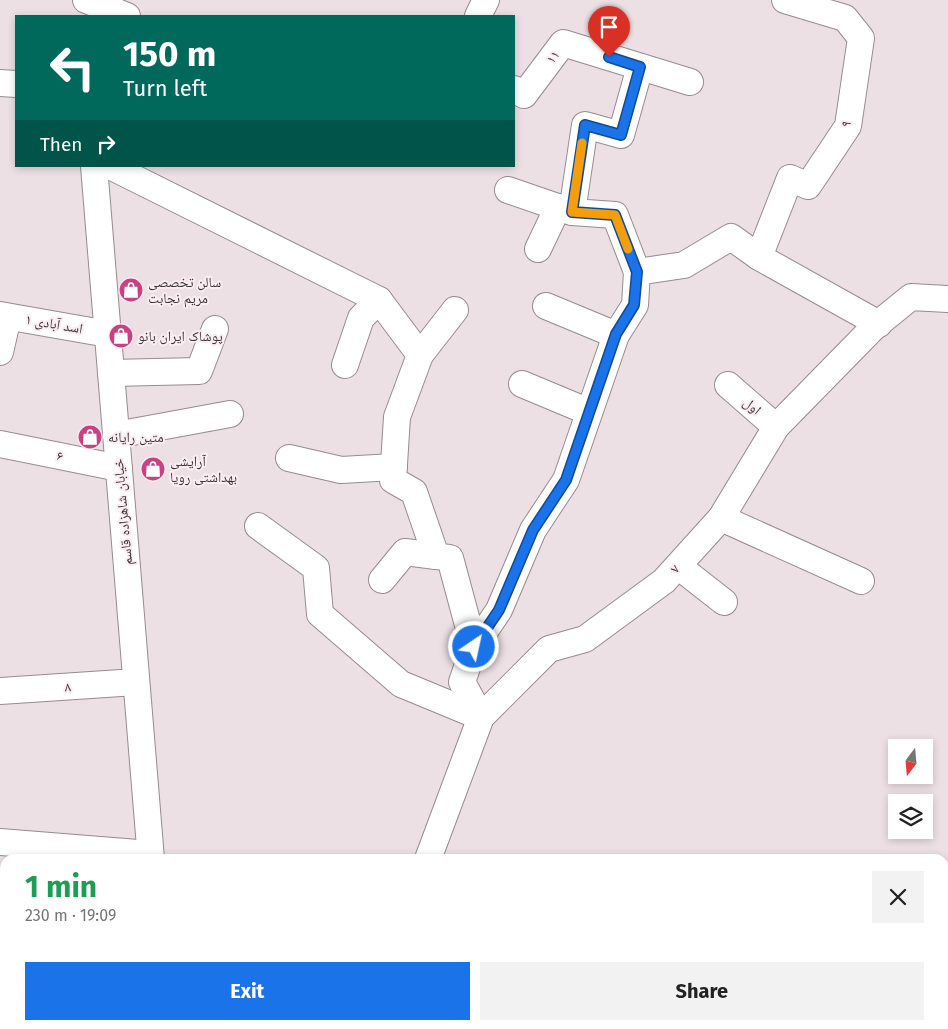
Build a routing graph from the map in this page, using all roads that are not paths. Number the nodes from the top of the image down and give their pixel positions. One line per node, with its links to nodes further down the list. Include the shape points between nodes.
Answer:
1 (81, 0): 5 (street)
2 (86, 0): 6 (street)
3 (486, 0): 7 (street)
4 (785, 0): 18 (street, ۹, via 845,18 861,38 848,126 808,186 790,178)
5 (82, 15)
6 (125, 15)
7 (478, 15)
8 (640, 67): 9 (street, ۱۱); 12 (street, ۱۱, via 563,43 524,95); 16 (street, via 621,135 585,125)
9 (690, 82)
10 (0, 83): 11 (street)
11 (15, 84)
12 (515, 90)
13 (94, 167): 27 (street, خیابان شاهزاده قاسم)
14 (112, 167): 21 (street)
15 (508, 190): 16 (street)
16 (565, 210): 17 (street); 19 (street, via 615,215)
17 (538, 249)
18 (759, 257): 19 (street, via 731,237 684,265); 25 (street)
19 (637, 272): 28 (street, via 634,305)
20 (948, 299): 25 (street, ۷, via 910,297)
21 (379, 300): 30 (street); 31 (street, via 361,318)
22 (546, 306): 28 (street)
23 (455, 310): 30 (street)
24 (4, 316): 27 (street, اسد آبادی ۱); 29 (street)
25 (879, 324): 37 (street, ۷)
26 (215, 329): 32 (street, via 199,371)
27 (108, 334): 32 (street, خیابان شاهزاده قاسم)
28 (616, 334): 35 (street)
29 (0, 352)
30 (420, 355): 41 (street, via 397,417)
31 (345, 365)
32 (111, 373): 38 (street, خیابان شاهزاده قاسم)
33 (522, 384): 35 (street)
34 (728, 385): 37 (street, اول)
35 (589, 412): 50 (street, via 566,480 533,530 499,610)
36 (230, 414): 38 (street)
37 (776, 427): 43 (street, ۷)
38 (116, 435): 42 (street, خیابان شاهزاده قاسم)
39 (0, 444): 42 (street, ۶)
40 (289, 458): 41 (street, via 341,470)
41 (394, 467): 45 (street, via 393,480 414,492)
42 (119, 468): 51 (street, خیابان شاهزاده قاسم)
43 (721, 518): 46 (street, ۷); 48 (street)
44 (258, 526): 53 (street, via 316,568 320,614 402,684)
45 (436, 556): 47 (street, via 405,552); 50 (street, via 450,558)
46 (678, 566): 49 (street); 53 (street, ۷, via 664,581 585,640 549,649)
47 (382, 580)
48 (861, 581)
49 (724, 602)
50 (474, 647): 53 (street, via 462,682)
51 (136, 682): 52 (street, ۸); 56 (street, خیابان شاهزاده قاسم)
52 (0, 691)
53 (481, 717): 57 (street, ۷)
54 (0, 842): 55 (street)
55 (129, 854)
56 (151, 854)
57 (430, 854)

